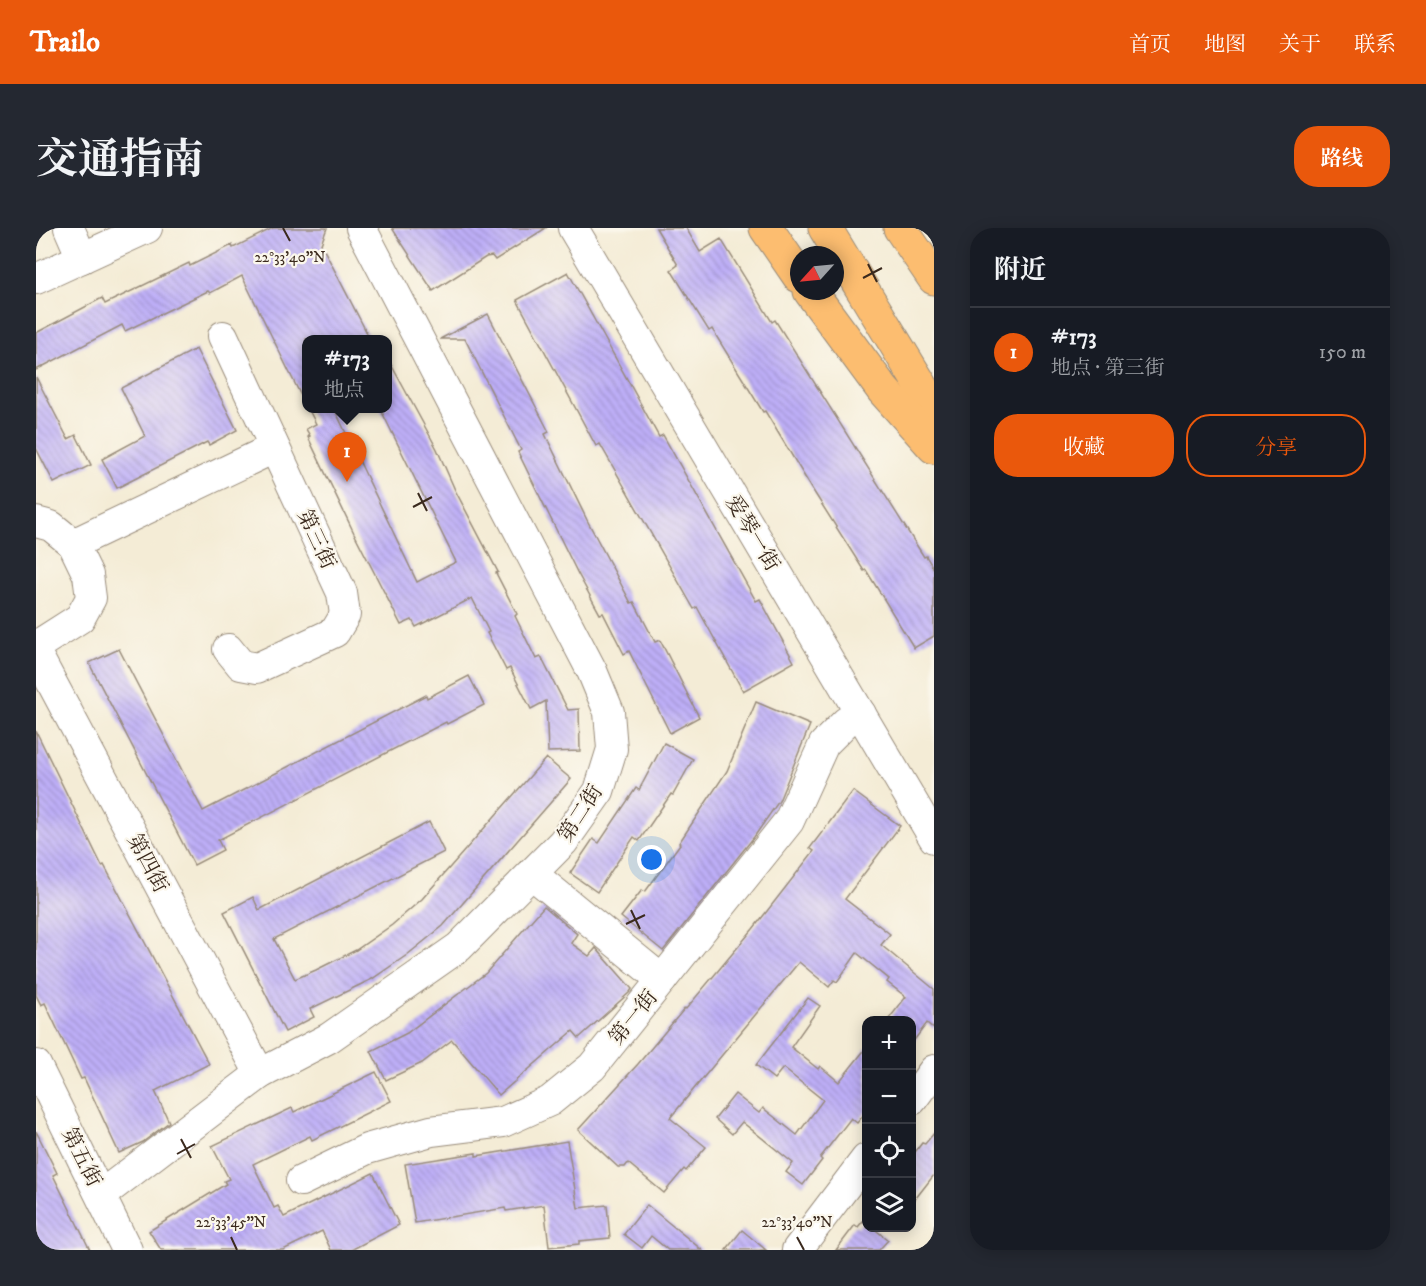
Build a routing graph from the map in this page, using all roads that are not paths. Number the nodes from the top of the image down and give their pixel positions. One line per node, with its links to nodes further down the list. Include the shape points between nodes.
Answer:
1 (69, 228): 8 (street)
2 (147, 228): 8 (street)
3 (361, 228): 24 (street, 第二街, via 592,671 609,712 612,749 599,791 563,842)
4 (573, 228): 22 (street, 爱琴一街)
5 (766, 228): 9 (highway)
6 (825, 228): 14 (highway)
7 (900, 228): 10 (highway)
8 (82, 258): 11 (street)
9 (790, 263)
10 (934, 278)
11 (36, 279)
12 (817, 300): 15 (highway, via 883,390)
13 (223, 336): 16 (street, 第三街)
14 (934, 407)
15 (934, 447)
16 (274, 448): 18 (street); 20 (street, 第三街, via 342,593 345,615 334,632 257,668 242,665)
17 (36, 522): 18 (street, via 51,526)
18 (73, 544): 19 (street, via 88,575 91,598 80,618)
19 (36, 646)
20 (228, 649)
21 (36, 653): 28 (street, 第四街)
22 (861, 714): 23 (street, 爱琴一街); 25 (street, 第一街, via 846,722 824,744 789,822)
23 (934, 837)
24 (532, 874): 25 (street); 28 (street, 第二街, via 459,947 329,1038)
25 (662, 980): 31 (street, 第一街, via 592,1067 550,1101 503,1122 431,1131 368,1149)
26 (36, 1065): 32 (street, 第五街)
27 (934, 1070): 29 (street)
28 (260, 1074): 32 (street, 第二街)
29 (916, 1095)
30 (862, 1166): 34 (street)
31 (301, 1181)
32 (101, 1195): 33 (street, 第五街)
33 (127, 1250)
34 (797, 1250)

